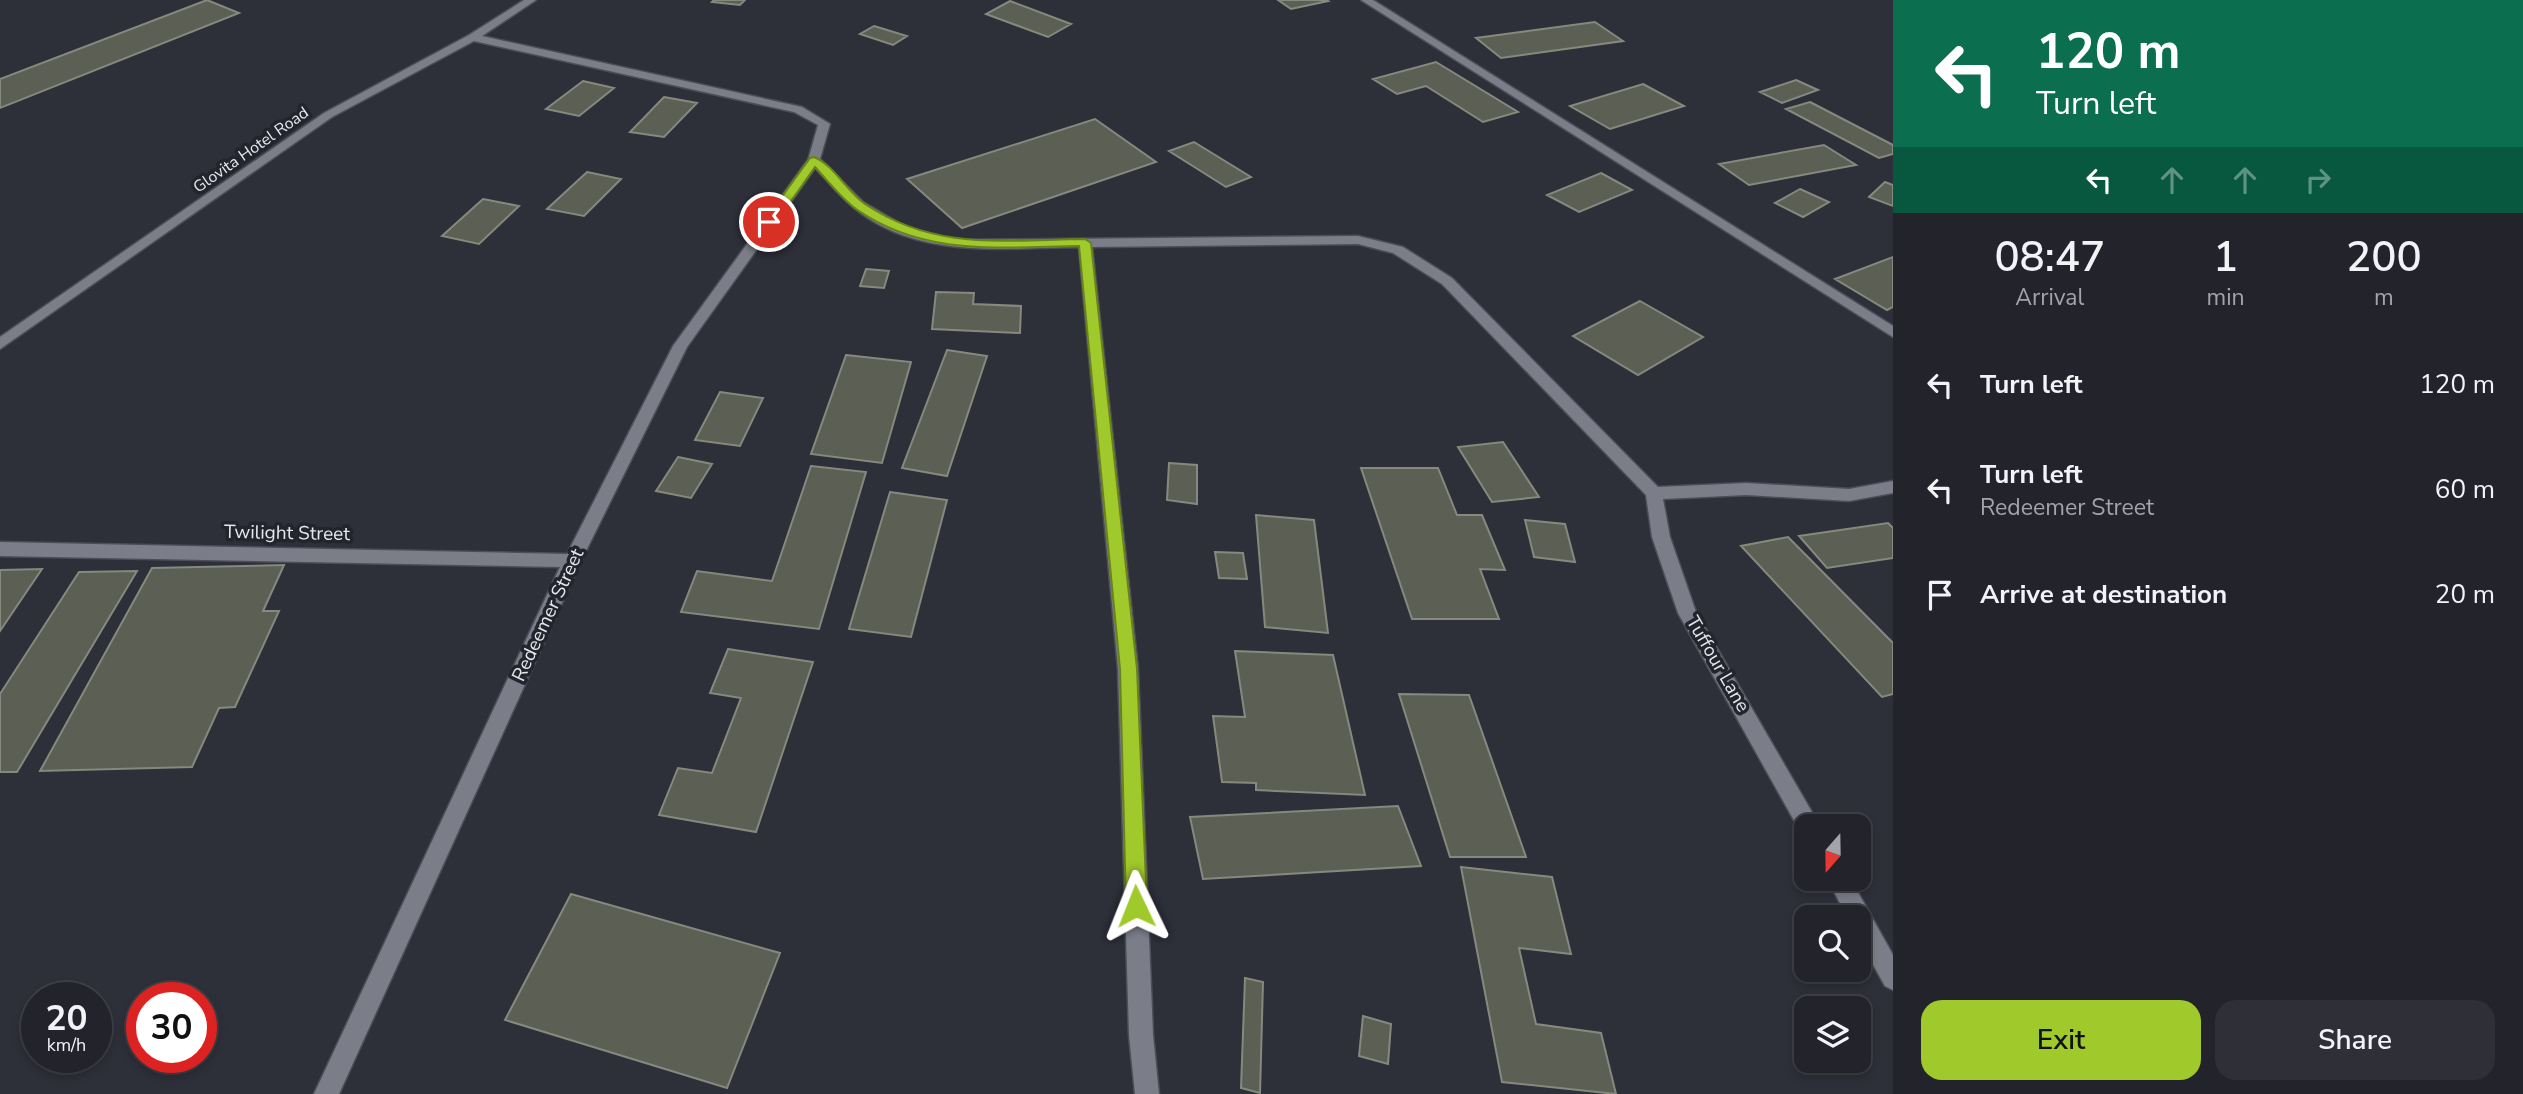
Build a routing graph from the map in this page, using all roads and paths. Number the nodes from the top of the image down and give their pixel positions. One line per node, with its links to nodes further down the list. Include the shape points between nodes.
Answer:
1 (531, 0): 3 (street, Glovita Hotel Road)
2 (1366, 0): 6 (street)
3 (473, 37): 4 (street, via 798,109 824,124); 7 (street, Glovita Hotel Road, via 328,115)
4 (814, 160): 5 (street, via 859,205 901,230 954,244); 11 (street, Redeemer Street, via 680,346)
5 (1085, 243): 9 (street, via 1358,240 1398,250 1447,281); 16 (street, via 1128,669 1140,1035)
6 (1893, 332)
7 (0, 344)
8 (1893, 487): 9 (street, via 1849,495 1746,489)
9 (1654, 493): 12 (street, Tuffour Lane, via 1661,537 1687,613)
10 (0, 549): 11 (street, Twilight Street)
11 (572, 561): 15 (street, Redeemer Street)
12 (1802, 814)
13 (1845, 891): 14 (street)
14 (1893, 978)
15 (326, 1094)
16 (1147, 1094)

